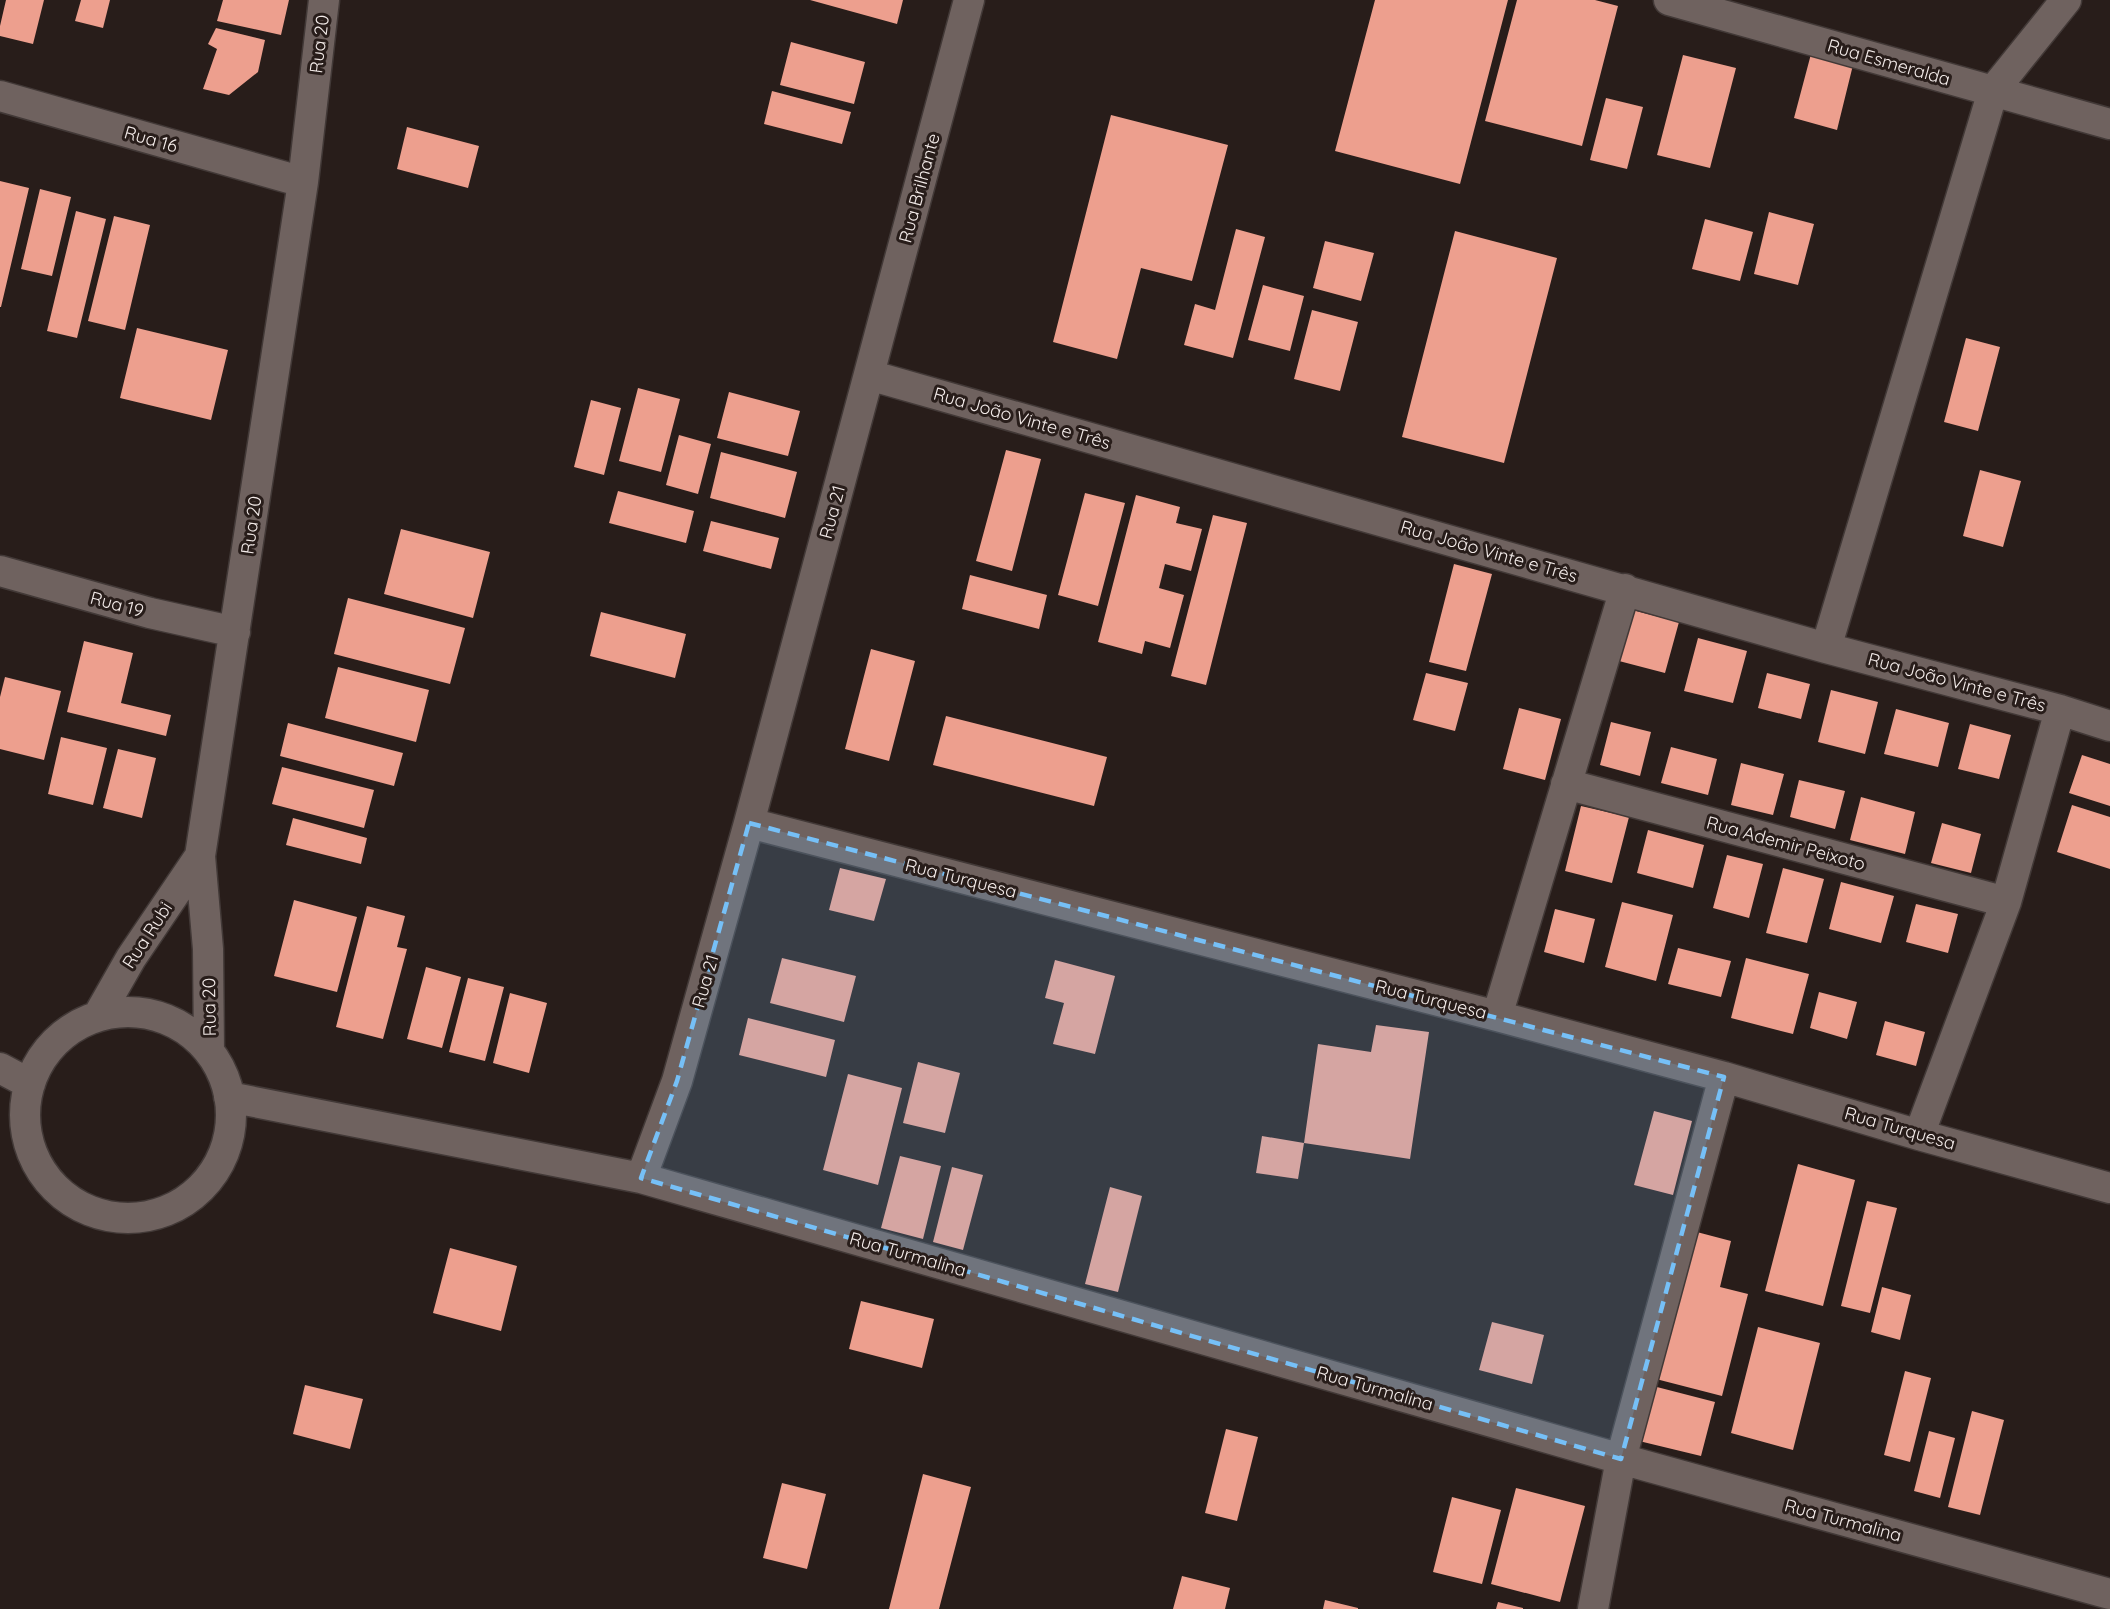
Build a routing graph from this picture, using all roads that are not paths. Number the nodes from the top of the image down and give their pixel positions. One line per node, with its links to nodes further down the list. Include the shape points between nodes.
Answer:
1 (324, 0): 8 (street, Rua 20)
2 (969, 0): 9 (street, Rua Brilhante)
3 (1669, 0): 5 (street, Rua Esmeralda)
4 (2066, 0): 5 (street)
5 (1993, 91): 7 (street, Rua Esmeralda); 13 (street)
6 (0, 96): 8 (street, Rua 16)
7 (2110, 124)
8 (303, 182): 12 (street, Rua 20)
9 (869, 375): 11 (street, Rua João Vinte e Três); 17 (street, Rua 21)
10 (0, 571): 12 (street, Rua 19, via 150,613)
11 (1625, 589): 13 (street, Rua João Vinte e Três); 16 (street)
12 (236, 632): 18 (street, Rua 20)
13 (1826, 648): 14 (street, Rua João Vinte e Três)
14 (2060, 710): 15 (street, Rua João Vinte e Três); 19 (street)
15 (2110, 726)
16 (1566, 784): 19 (street, Rua Ademir Peixoto); 21 (street)
17 (749, 823): 21 (street, Rua Turquesa); 28 (street, Rua 21, via 677,1081)
18 (200, 856): 20 (street, Rua Rubi, via 130,957); 22 (street, Rua 20, via 208,949)
19 (2006, 902): 27 (street)
20 (98, 1016): 22 (street, via 122,1012 171,1020); 25 (street, via 75,1026 56,1041 40,1061)
21 (1497, 1016): 24 (street, Rua Turquesa)
22 (209, 1051): 26 (street)
23 (0, 1068): 25 (street)
24 (1724, 1077): 27 (street, Rua Turquesa); 30 (street)
25 (30, 1084): 26 (street, via 25,1108 27,1133 34,1157 47,1178 64,1196 85,1209 133,1218 158,1214 181,1203 215,1169 226,1146 231,1121)
26 (229, 1096): 28 (street)
27 (1919, 1135): 29 (street, Rua Turquesa)
28 (641, 1178): 30 (street, Rua Turmalina)
29 (2110, 1188)
30 (1621, 1459): 31 (street, Rua Turmalina); 32 (street)
31 (2110, 1594)
32 (1593, 1609)

